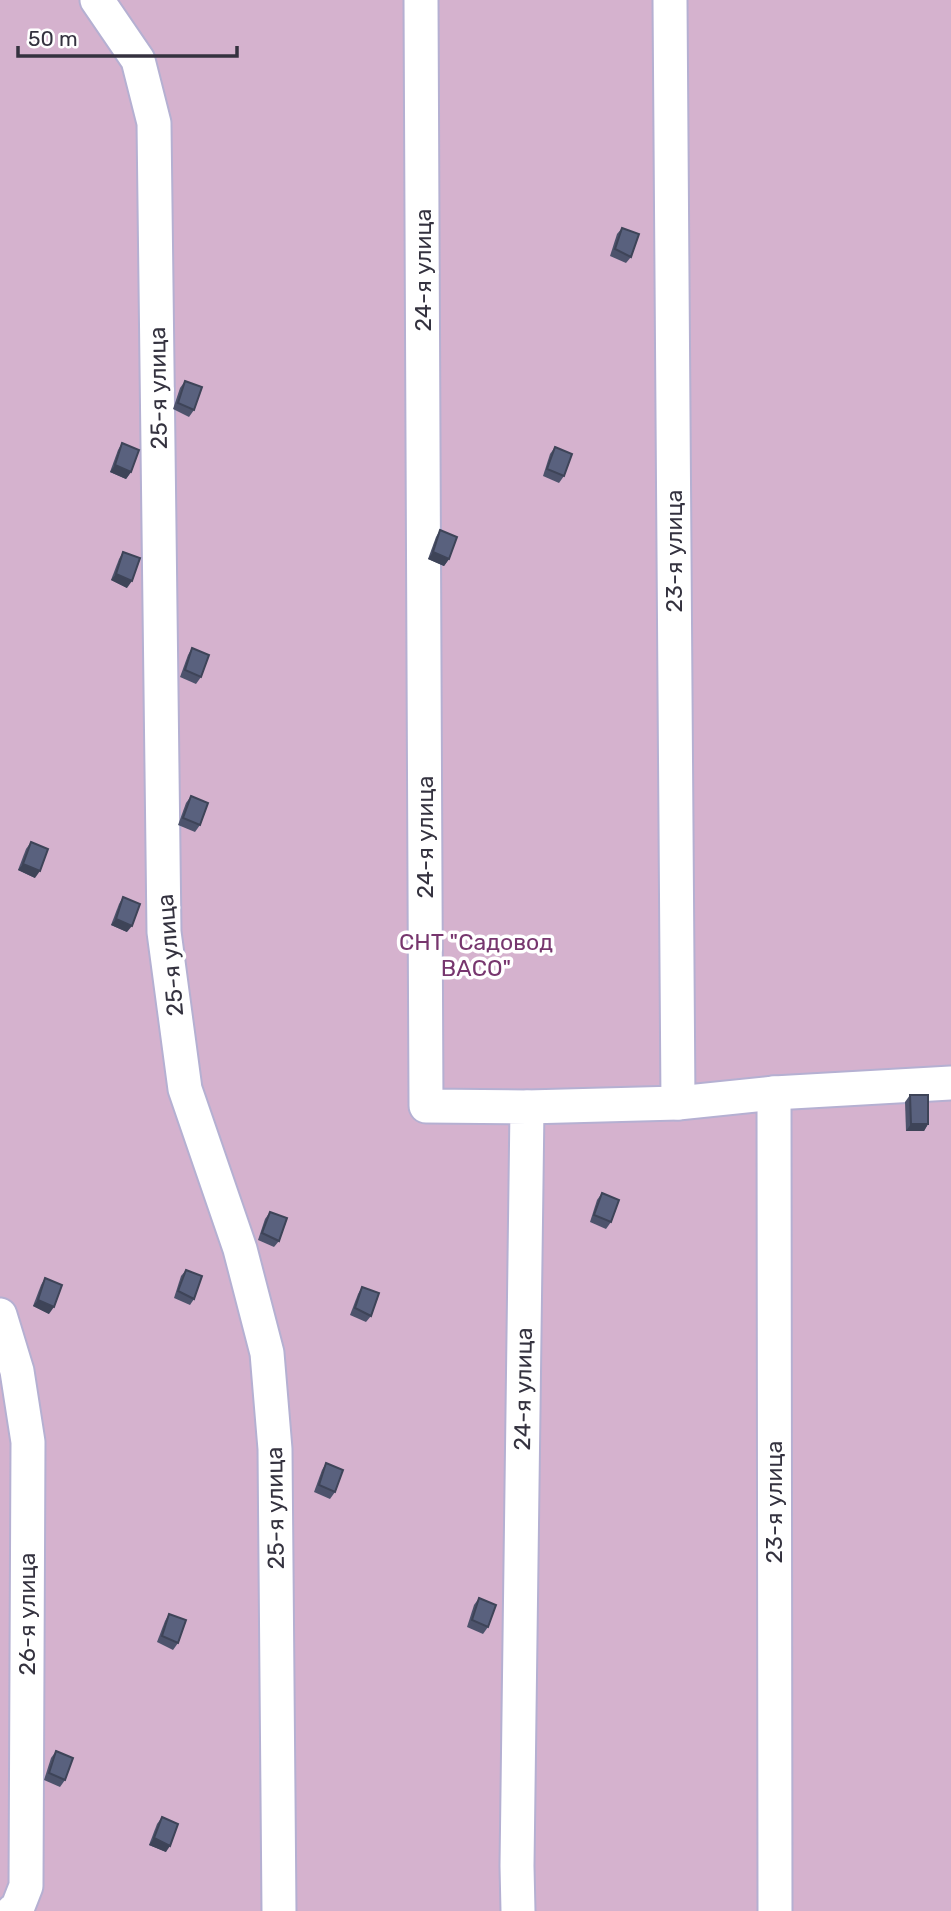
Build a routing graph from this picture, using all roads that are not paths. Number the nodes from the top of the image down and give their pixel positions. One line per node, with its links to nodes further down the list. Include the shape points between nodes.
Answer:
1 (97, 0): 10 (street, 25-я улица, via 138,60 155,123 164,932 185,1089 240,1248 267,1353 275,1449)
2 (421, 0): 7 (street, 24-я улица, via 426,1106)
3 (670, 0): 6 (street, 23-я улица)
4 (951, 1083): 5 (street)
5 (774, 1093): 6 (street); 12 (street, 23-я улица)
6 (678, 1103): 7 (street)
7 (527, 1107): 11 (street, 24-я улица)
8 (0, 1315): 9 (street, 26-я улица, via 17,1371 28,1442 26,1886)
9 (13, 1911)
10 (279, 1911)
11 (518, 1911)
12 (775, 1911)

